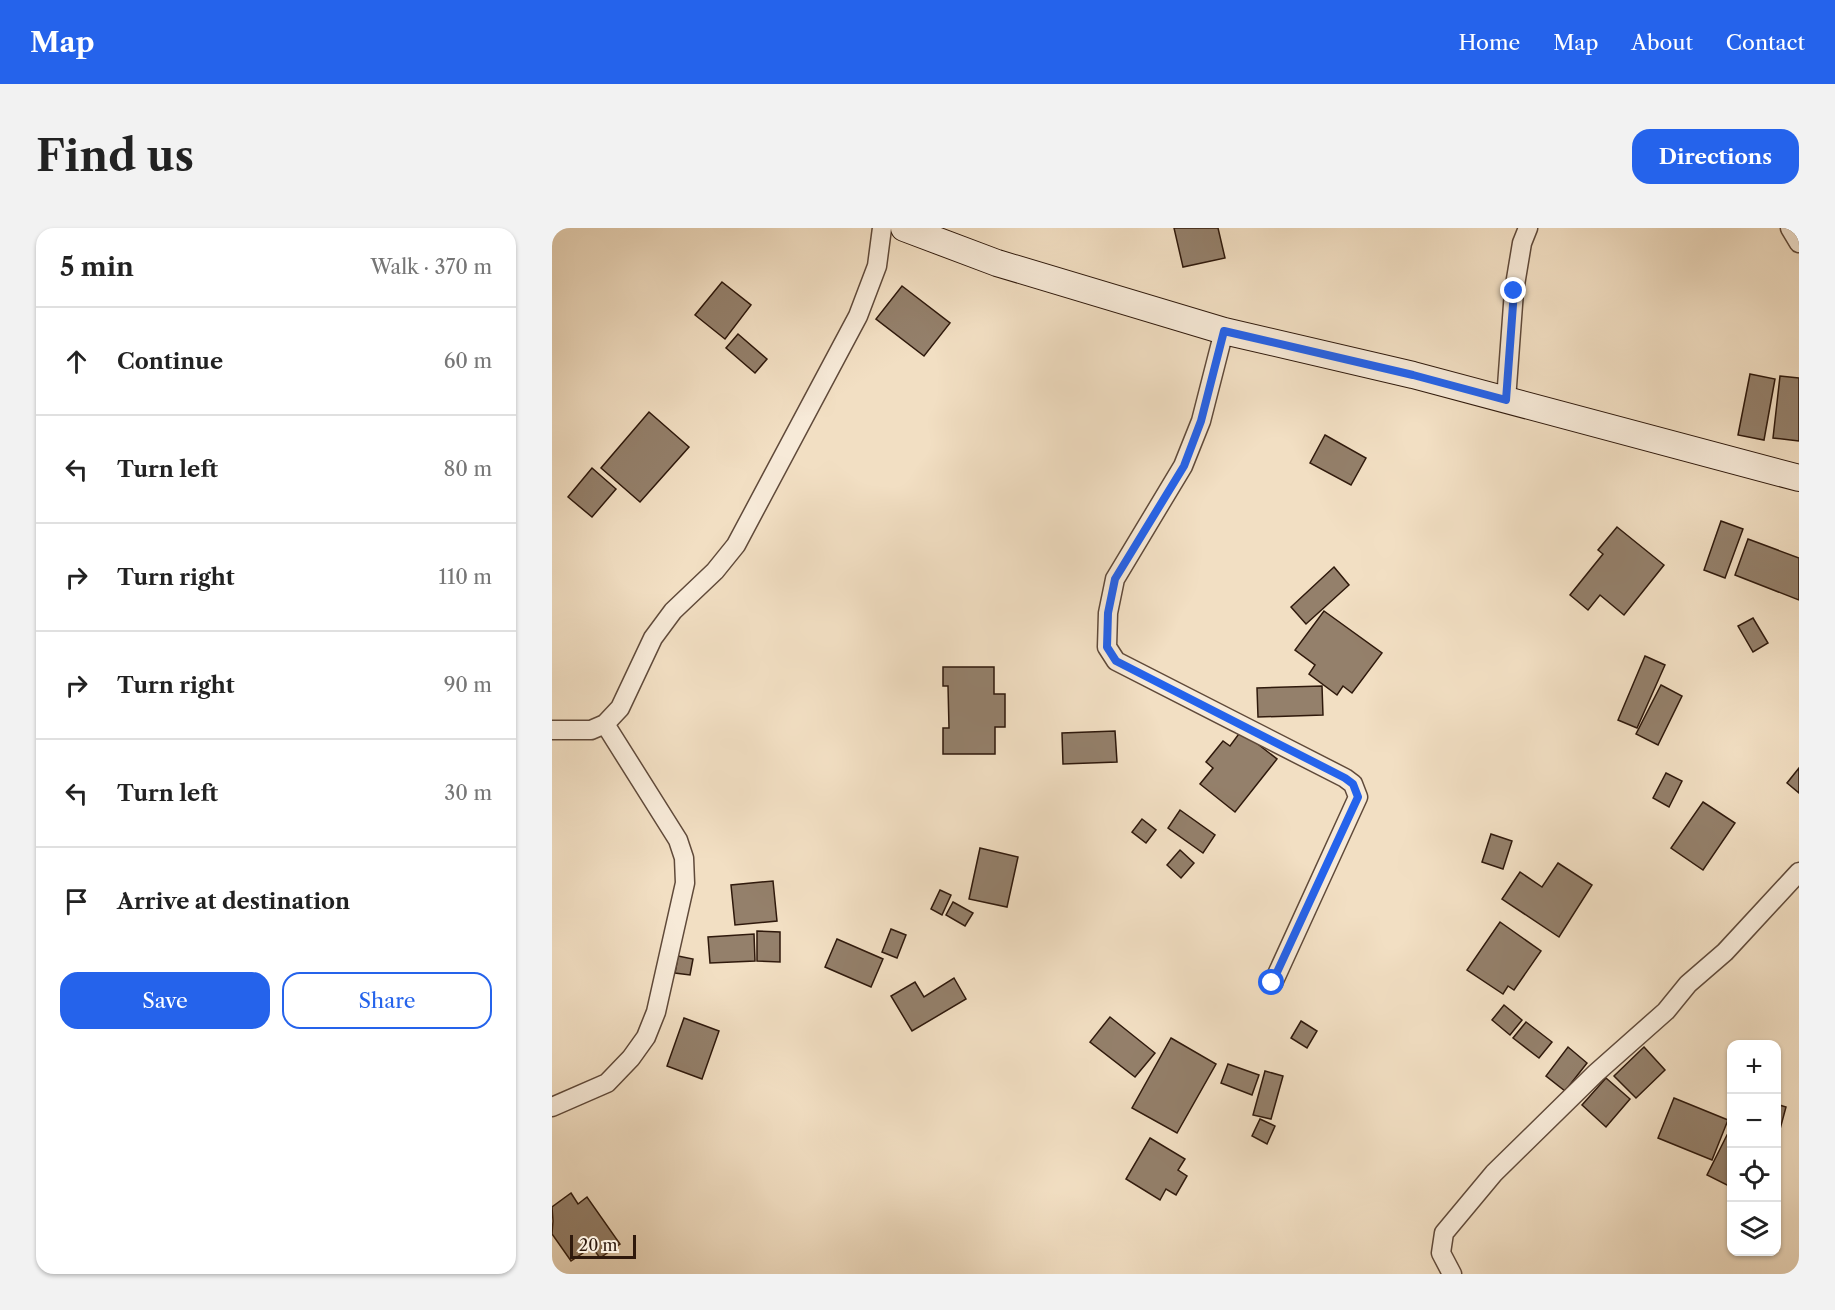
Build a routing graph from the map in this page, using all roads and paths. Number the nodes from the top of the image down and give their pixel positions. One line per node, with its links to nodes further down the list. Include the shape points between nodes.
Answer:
1 (882, 228): 9 (street, via 877,266 858,316 736,545 673,611 653,638 620,708)
2 (904, 228): 6 (street, via 997,263)
3 (1528, 228): 7 (street, via 1521,243 1514,291)
4 (1790, 228): 5 (street)
5 (1799, 243)
6 (1224, 331): 7 (street); 12 (street, via 1201,421 1184,466 1115,579 1107,647 1116,661 1353,784 1358,797)
7 (1506, 400): 8 (street)
8 (1799, 478)
9 (604, 724): 10 (street, via 591,730); 13 (street, via 678,840 684,858 685,883 656,1012 646,1037 608,1083)
10 (552, 730)
11 (1799, 872): 14 (street, via 1666,1011 1494,1173 1444,1233 1441,1253)
12 (1272, 983)
13 (552, 1107)
14 (1452, 1274)

